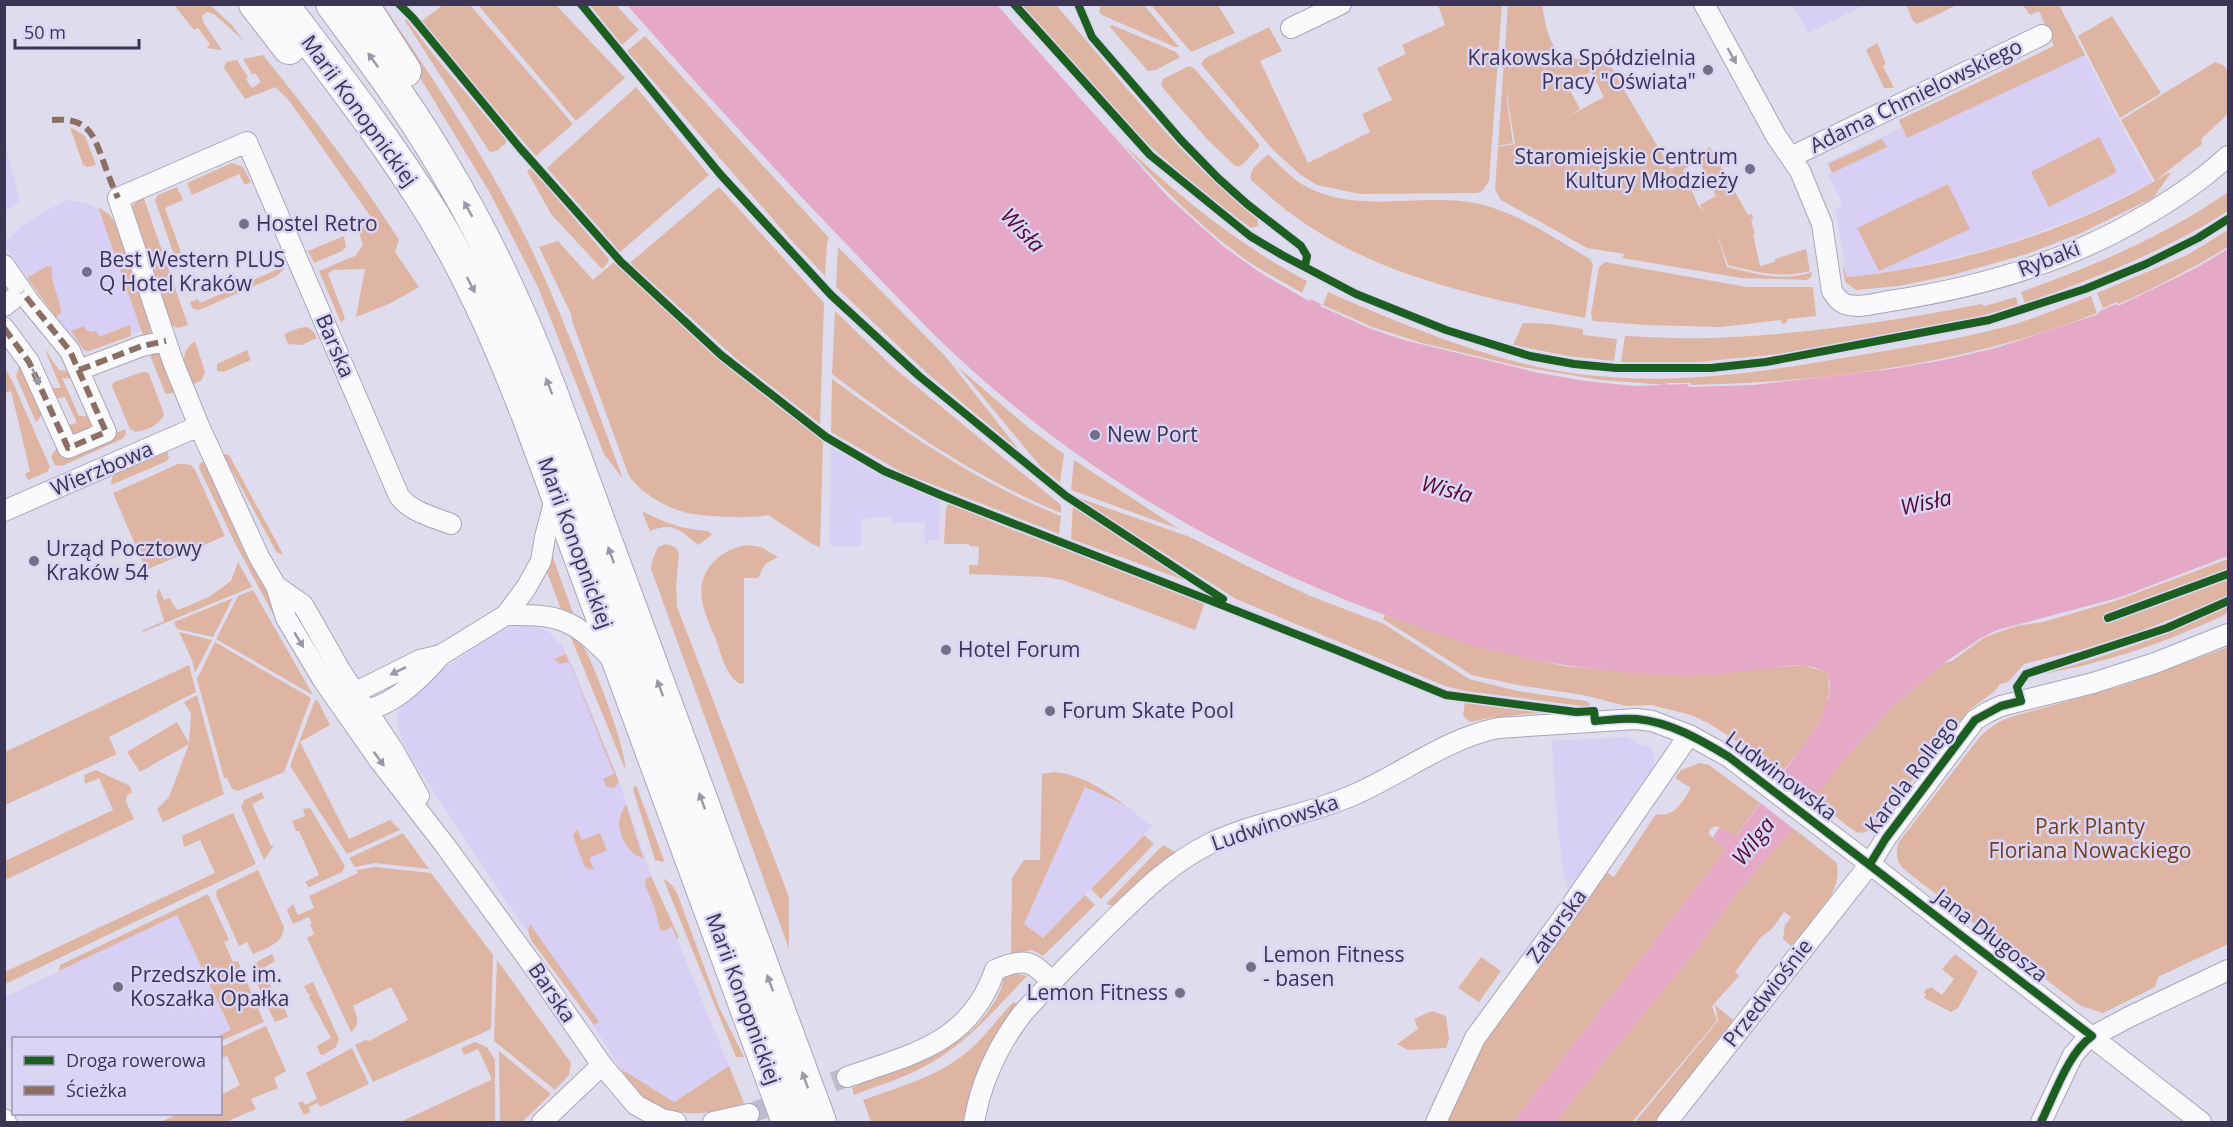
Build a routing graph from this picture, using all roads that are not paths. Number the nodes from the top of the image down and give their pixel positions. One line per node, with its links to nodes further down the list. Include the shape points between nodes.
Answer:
1 (255, 4): 9 (main road, via 336,108)
2 (282, 4): 9 (main road, Marii Konopnickiej)
3 (332, 4): 12 (main road, Marii Konopnickiej, one-way to 3)
4 (362, 4): 12 (main road, via 416,87)
5 (1341, 4): 7 (street)
6 (1704, 4): 11 (street, one-way to 11)
7 (1291, 28)
8 (2042, 35): 11 (street, Adama Chmielowskiego)
9 (386, 145): 20 (main road, Marii Konopnickiej, one-way to 20, via 434,217 482,307)
10 (2229, 156): 11 (street, Rybaki, via 2138,220 2050,259 1923,296 1861,305 1847,305 1832,291 1822,224)
11 (1791, 157)
12 (441, 161): 44 (main road, Marii Konopnickiej, one-way to 12, via 540,361 490,249)
13 (4, 265): 14 (street)
14 (22, 292): 15 (street); 18 (street, via 67,347)
15 (4, 306)
16 (4, 328): 18 (street, one-way to 18, via 29,362 68,448 106,432)
17 (166, 341): 18 (street); 19 (street, Barska); 22 (street, Barska, via 118,198 246,142 399,496 418,511)
18 (79, 370)
19 (199, 426): 21 (street, Wierzbowa); 23 (street, Barska)
20 (556, 493): 24 (street, via 541,561); 27 (main road, Marii Konopnickiej)
21 (4, 511)
22 (451, 524)
23 (276, 586): 28 (street, Barska, via 303,605); 30 (street, Barska, one-way to 30, via 286,618)
24 (506, 615): 26 (street); 27 (street, via 543,615 564,620 591,638)
25 (2229, 634): 33 (street, Karola Rollego, via 2093,683 2001,706 1975,720)
26 (441, 654): 28 (street, one-way to 28, via 420,660); 29 (street, via 428,671 399,694)
27 (620, 668): 43 (main road, Marii Konopnickiej)
28 (356, 692): 29 (street, Barska); 30 (street)
29 (369, 710): 30 (street); 32 (street, Barska)
30 (345, 711): 32 (street, Barska, one-way to 32)
31 (1689, 735): 33 (street, Ludwinowska, via 1728,757); 35 (street, Ludwinowska, via 1636,719 1498,728 1465,737 1350,797 1236,832 1175,864); 46 (street, Zatorska, via 1475,1038)
32 (444, 844): 37 (street, Barska)
33 (1870, 864): 36 (street, Jana Długosza); 47 (street, Przedwiośnie)
34 (2229, 970): 36 (street)
35 (1051, 982): 38 (street, via 1040,968 1027,963 995,970 989,989 956,1031 913,1053); 45 (street, Ludwinowska, via 1022,1014 996,1055 985,1078)
36 (2092, 1036): 48 (street, via 2073,1055); 49 (street, Jana Długosza)
37 (602, 1065): 40 (street); 41 (street, Barska, via 636,1105)
38 (847, 1077)
39 (749, 1114): 42 (street)
40 (542, 1122)
41 (676, 1122)
42 (713, 1122)
43 (788, 1122)
44 (820, 1122)
45 (974, 1122)
46 (1436, 1122)
47 (1667, 1122)
48 (2041, 1122)
49 (2201, 1122)

